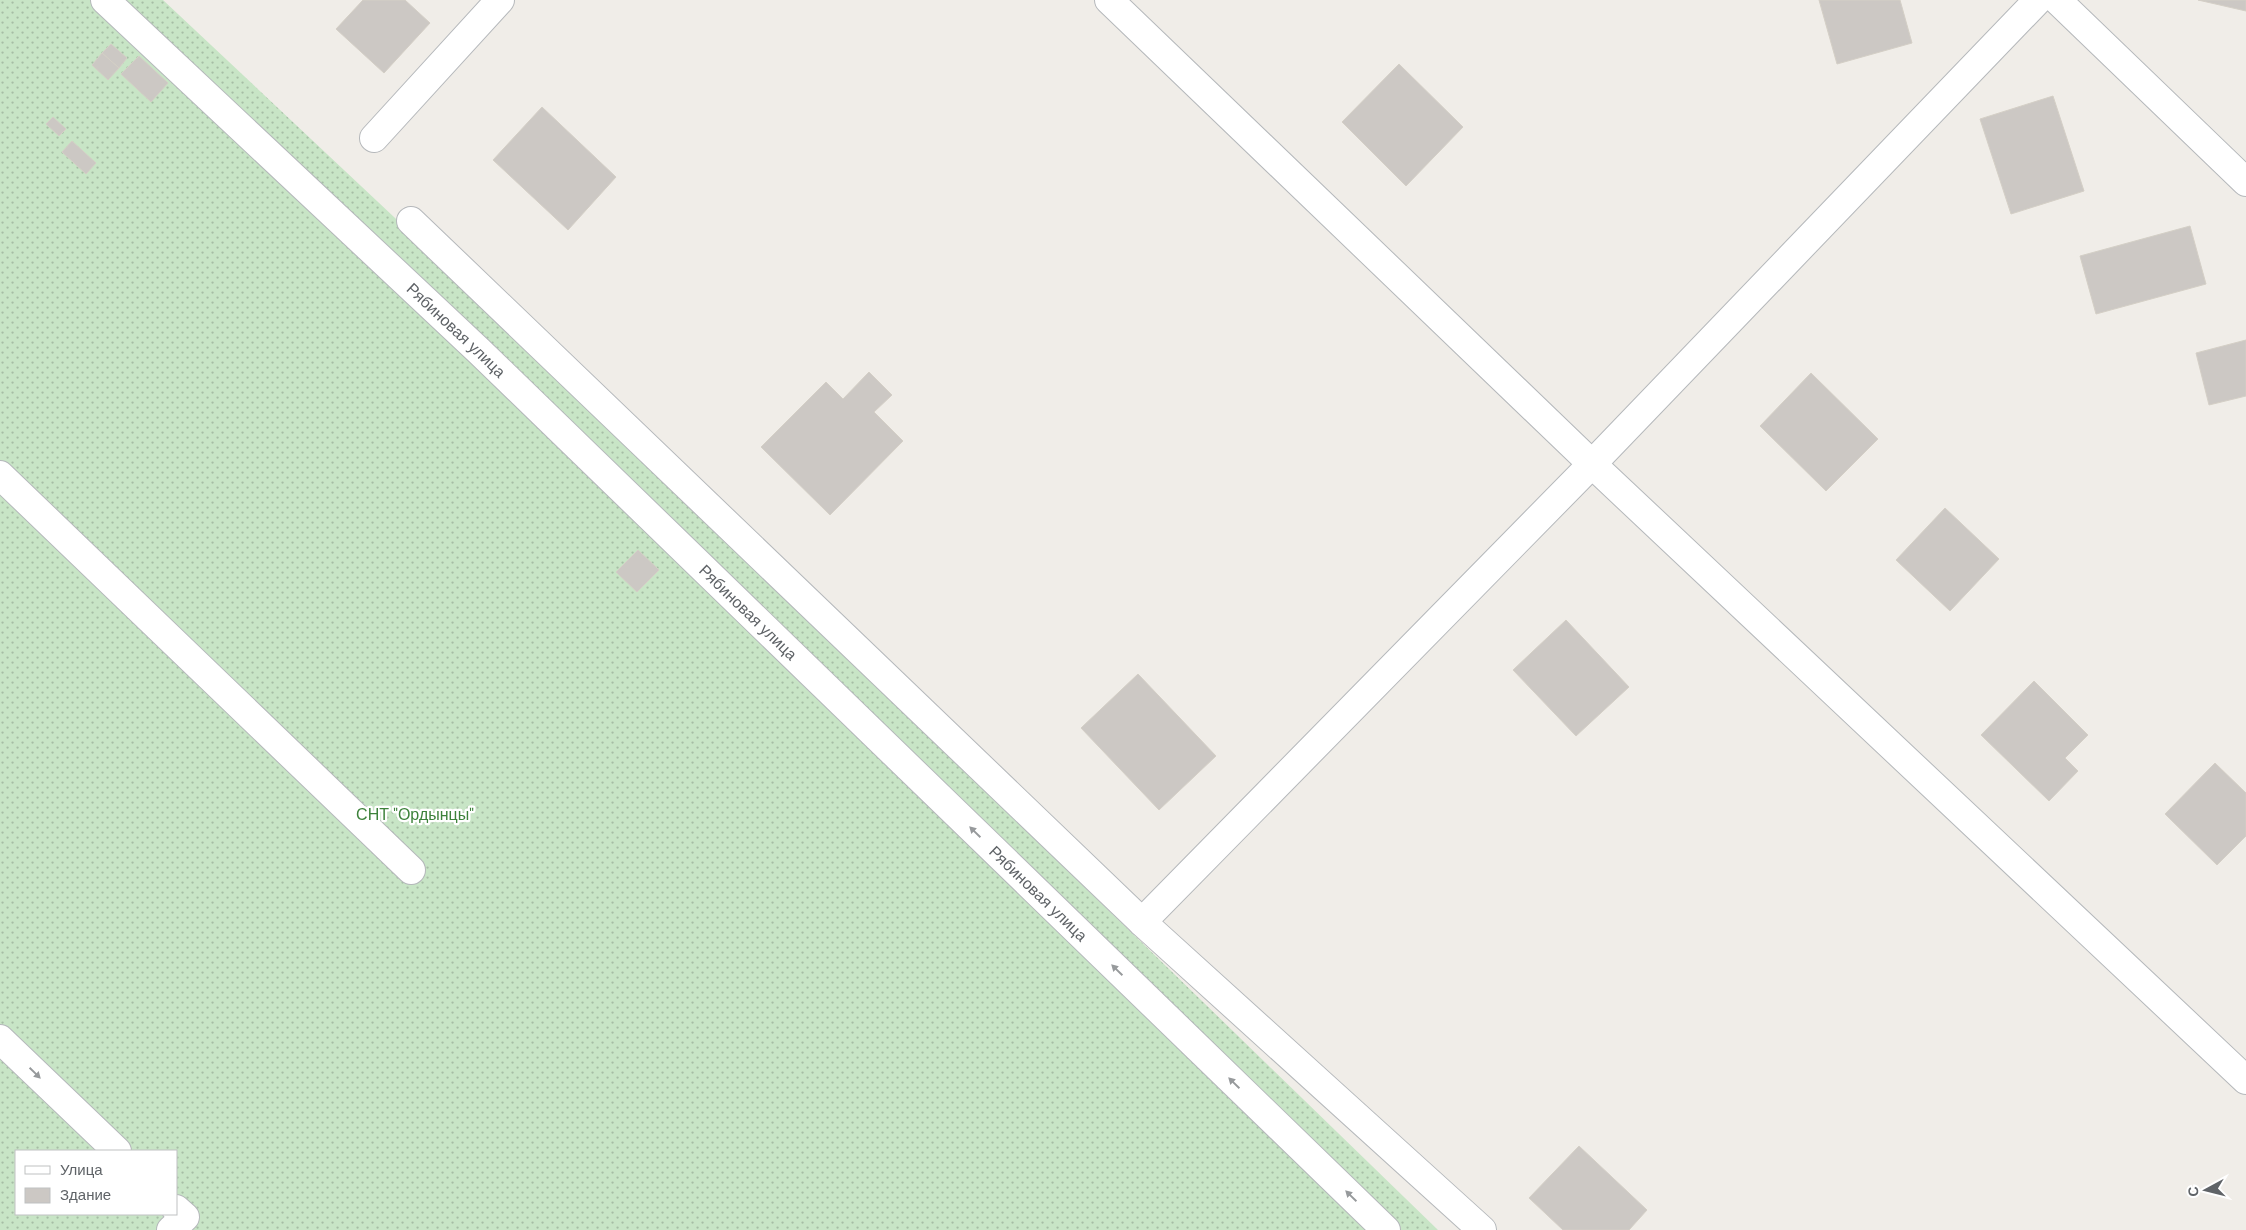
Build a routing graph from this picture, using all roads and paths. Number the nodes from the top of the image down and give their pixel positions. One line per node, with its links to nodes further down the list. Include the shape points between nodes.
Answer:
1 (105, 0): 18 (street, Рябиновая улица, one-way to 1, via 479,351)
2 (500, 0): 6 (street)
3 (1109, 0): 9 (street)
4 (2038, 0): 9 (street)
5 (2057, 0): 7 (street)
6 (374, 138)
7 (2246, 182)
8 (411, 220): 12 (street)
9 (1592, 464): 12 (street); 14 (street)
10 (0, 475): 11 (street)
11 (411, 870)
12 (1142, 922): 19 (street)
13 (0, 1039): 15 (street, one-way to 15)
14 (2246, 1080)
15 (116, 1150)
16 (178, 1211): 17 (street, via 185,1218)
17 (171, 1230)
18 (1386, 1230)
19 (1482, 1230)

